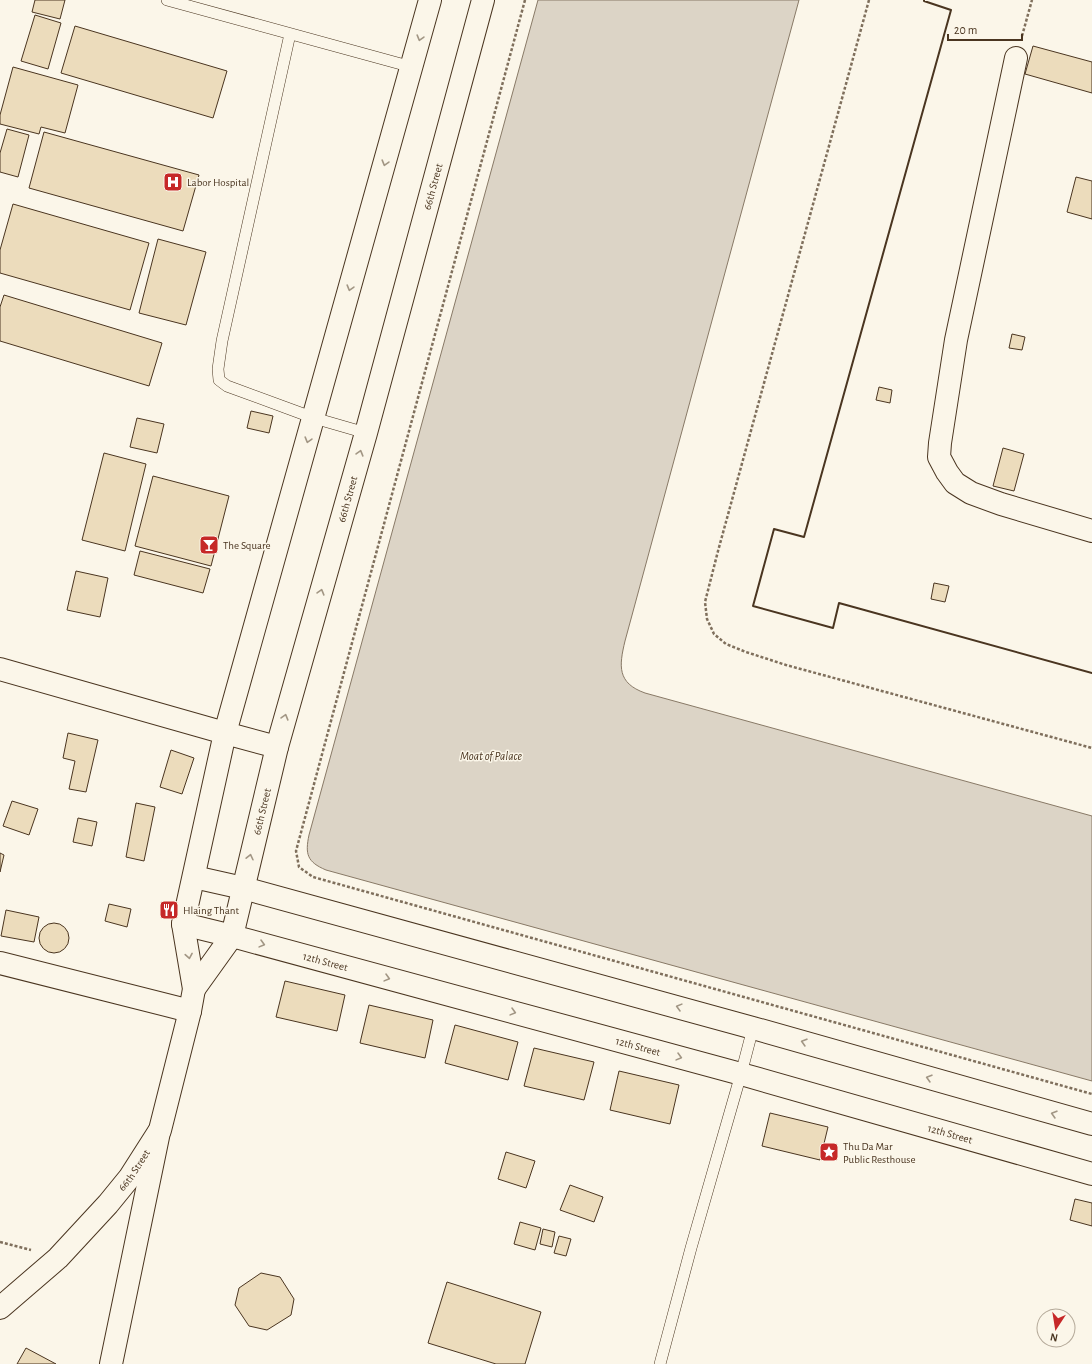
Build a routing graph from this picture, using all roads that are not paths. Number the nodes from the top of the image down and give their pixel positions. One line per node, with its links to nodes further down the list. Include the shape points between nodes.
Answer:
1 (167, 0): 4 (lane)
2 (430, 0): 6 (main road, 66th Street, one-way to 6)
3 (483, 0): 8 (main road, 66th Street)
4 (290, 34): 6 (lane); 7 (lane, via 218,369 219,380 227,386)
5 (1016, 58): 9 (main road, via 956,340 939,457 955,483 971,493)
6 (412, 66): 7 (main road, 66th Street, one-way to 7)
7 (314, 418): 8 (lane); 11 (main road, 66th Street, one-way to 11)
8 (366, 433): 12 (main road, 66th Street, one-way to 8)
9 (1092, 531)
10 (0, 669): 11 (main road)
11 (225, 733): 12 (main road); 13 (main road, 66th Street)
12 (276, 747): 14 (main road, 66th Street, one-way to 12)
13 (194, 878): 14 (main road); 15 (main road, 66th Street)
14 (243, 888): 16 (main road, 66th Street); 20 (main road, one-way to 14)
15 (183, 924): 16 (main road, 12th Street); 18 (main road, 66th Street, one-way to 18)
16 (232, 936): 18 (main road, 66th Street); 21 (main road, 12th Street, one-way to 21)
17 (0, 963): 19 (main road)
18 (194, 989): 19 (main road, 66th Street)
19 (190, 1011): 23 (main road, 66th Street)
20 (753, 1028): 21 (lane); 22 (main road, one-way to 20)
21 (741, 1074): 24 (main road, 12th Street); 27 (lane)
22 (1092, 1124)
23 (160, 1130): 25 (main road, 66th Street, via 130,1177 108,1204 58,1258); 26 (main road)
24 (1092, 1174)
25 (0, 1308)
26 (111, 1364)
27 (660, 1364)

